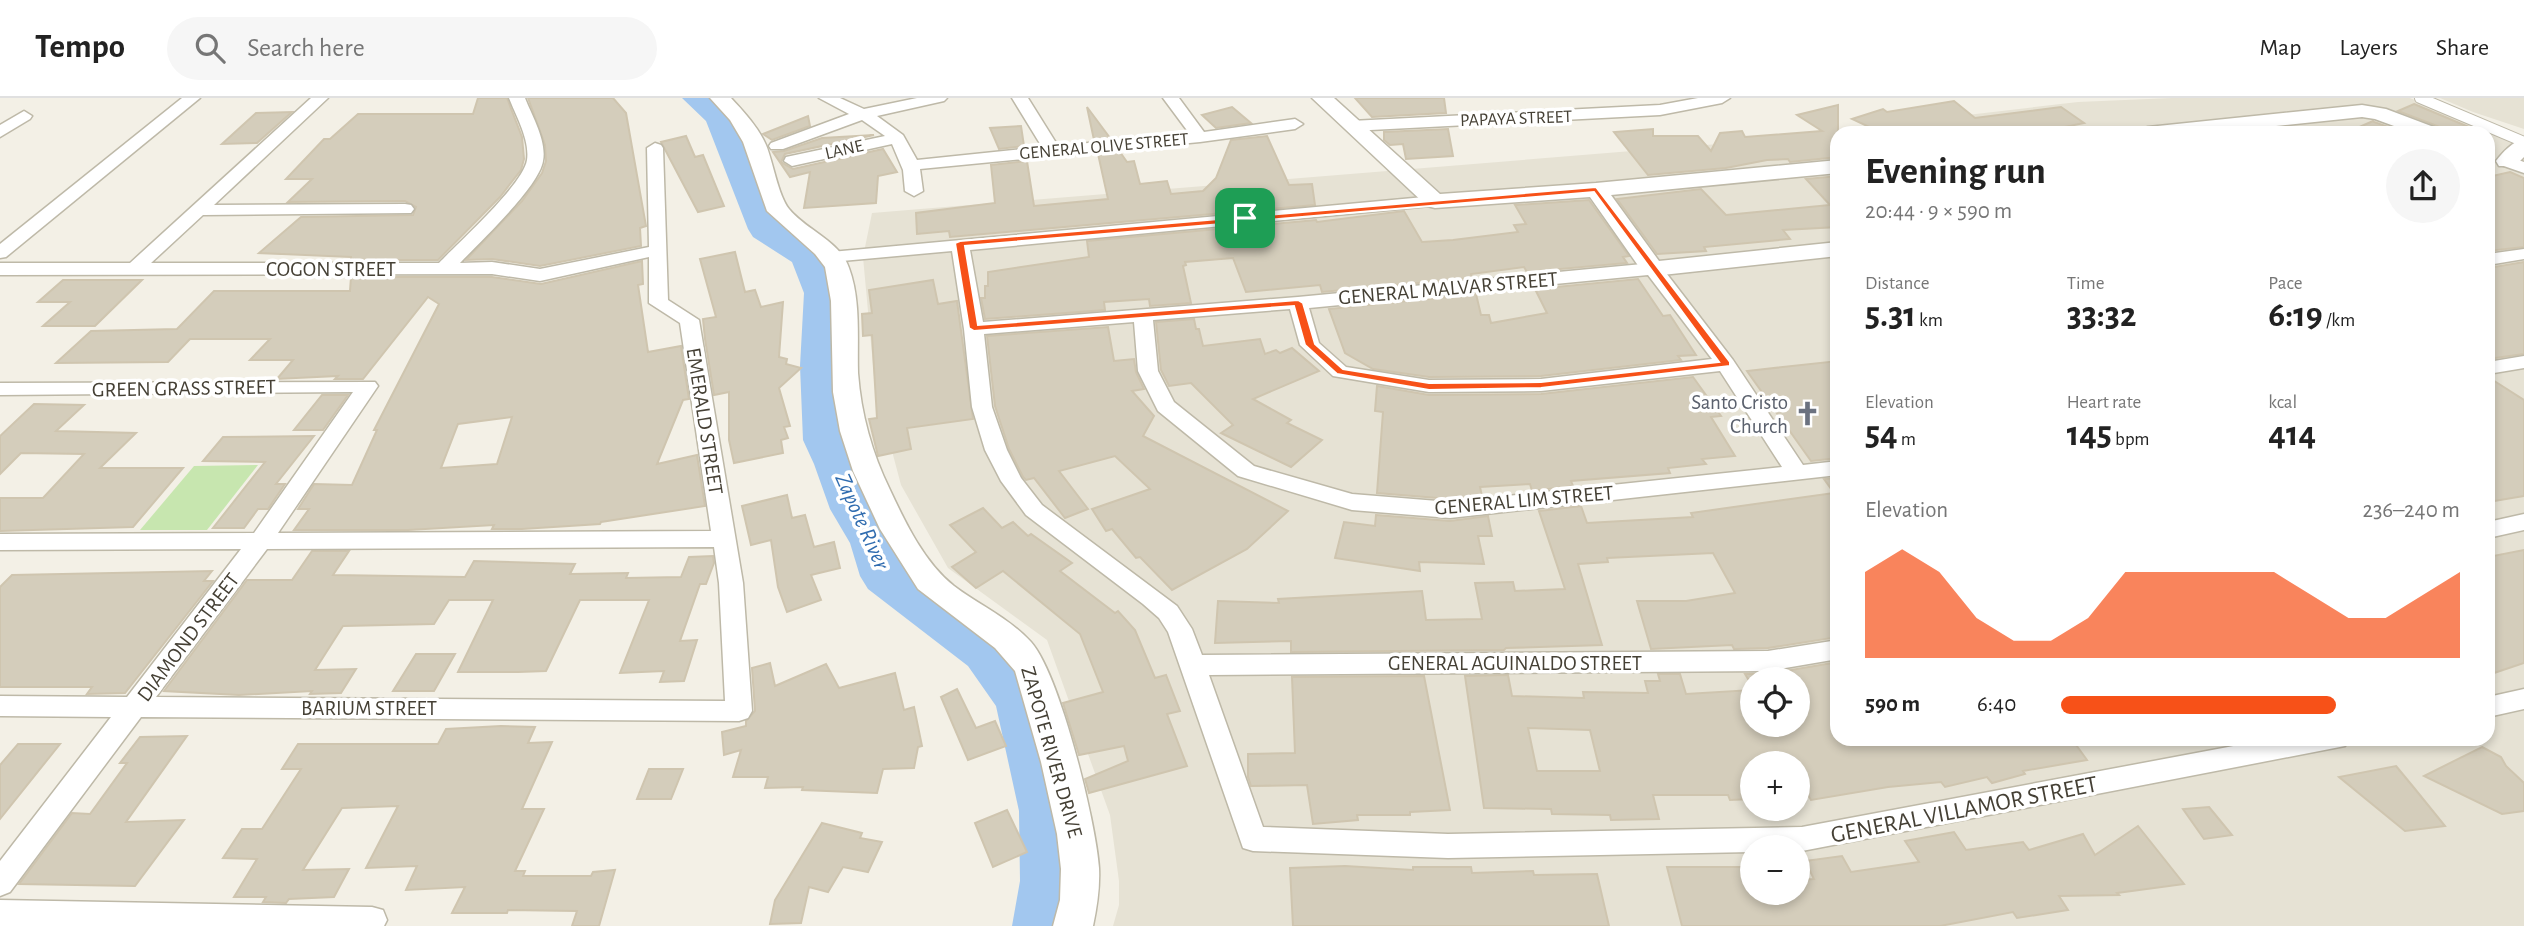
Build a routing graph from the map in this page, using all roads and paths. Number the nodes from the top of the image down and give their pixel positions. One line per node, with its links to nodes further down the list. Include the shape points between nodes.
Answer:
1 (192, 98): 43 (street)
2 (320, 98): 39 (street)
3 (517, 98): 47 (street, via 534,165)
4 (720, 98): 45 (street, via 754,142 778,211)
5 (827, 98): 15 (street)
6 (939, 98): 15 (street)
7 (1020, 98): 30 (street)
8 (1171, 98): 25 (street)
9 (1322, 98): 19 (street)
10 (1643, 98): 14 (street)
11 (1722, 98): 14 (street, PAPAYA STREET)
12 (2420, 98): 22 (lane)
13 (1494, 104): 17 (street)
14 (1660, 110): 17 (street, PAPAYA STREET)
15 (863, 114): 26 (street); 28 (street)
16 (24, 116): 24 (street)
17 (1508, 117): 19 (street, PAPAYA STREET)
18 (1295, 124): 25 (street, GENERAL OLIVE STREET)
19 (1351, 126): 37 (street)
20 (2216, 126): 21 (street, via 2341,113 2379,113)
21 (2413, 126)
22 (2485, 126)
23 (2495, 130): 27 (lane)
24 (0, 132)
25 (1200, 136): 30 (street, GENERAL OLIVE STREET)
26 (897, 138): 31 (street, LANE); 33 (street)
27 (2524, 143): 32 (street)
28 (777, 146)
29 (655, 148): 41 (street, EMERALD STREET)
30 (1052, 150): 33 (street, GENERAL OLIVE STREET)
31 (792, 161)
32 (2502, 162)
33 (913, 165): 36 (street)
34 (1830, 167): 35 (street)
35 (1596, 190): 37 (street); 48 (street)
36 (914, 191)
37 (1435, 201): 40 (street)
38 (405, 209): 39 (street)
39 (198, 210): 50 (street)
40 (960, 243): 45 (street); 53 (street)
41 (658, 250): 47 (street, COGON STREET, via 540,275 505,268); 63 (street, EMERALD STREET, via 659,303 689,320)
42 (1830, 250): 48 (street, GENERAL MALVAR STREET)
43 (0, 253)
44 (2524, 254): 46 (street)
45 (831, 257): 78 (street, ZAPOTE RIVER DRIVE, via 840,277 849,410 868,476 918,568 950,600 1015,644 1031,668 1078,837 1079,897)
46 (2495, 259)
47 (444, 268): 50 (street, COGON STREET)
48 (1653, 269): 51 (street, GENERAL MALVAR STREET); 55 (street)
49 (0, 270): 50 (street, COGON STREET)
50 (133, 270)
51 (1298, 303): 52 (street, GENERAL MALVAR STREET); 55 (street, via 1310,345 1340,372 1429,386 1541,385)
52 (1143, 314): 53 (street, GENERAL MALVAR STREET); 60 (street, GENERAL LIM STREET, via 1148,371 1165,406 1246,471 1352,502 1450,510)
53 (974, 328): 67 (street, via 982,407 1012,481 1034,510 1168,612 1180,629)
54 (2524, 362): 56 (street)
55 (1726, 364): 60 (street)
56 (2495, 368)
57 (368, 386): 58 (street, GREEN GRASS STREET); 64 (street, DIAMOND STREET)
58 (0, 389)
59 (1830, 469): 60 (street, GENERAL LIM STREET)
60 (1797, 473)
61 (2524, 522): 62 (street)
62 (2495, 528)
63 (725, 539): 64 (street); 72 (street, EMERALD STREET)
64 (261, 540): 65 (street); 71 (street, DIAMOND STREET)
65 (0, 542)
66 (1830, 650): 67 (street, GENERAL AGUINALDO STREET, via 1768,661)
67 (1191, 665): 74 (street)
68 (2524, 699): 69 (street)
69 (2495, 705)
70 (0, 706): 71 (street, BARIUM STREET)
71 (136, 706): 72 (street, BARIUM STREET); 75 (street, DIAMOND STREET)
72 (738, 711)
73 (2294, 746): 74 (street, GENERAL VILLAMOR STREET, via 1802,839 1448,846)
74 (1253, 839)
75 (0, 883)
76 (0, 913): 77 (street)
77 (372, 920)
78 (1073, 926)

